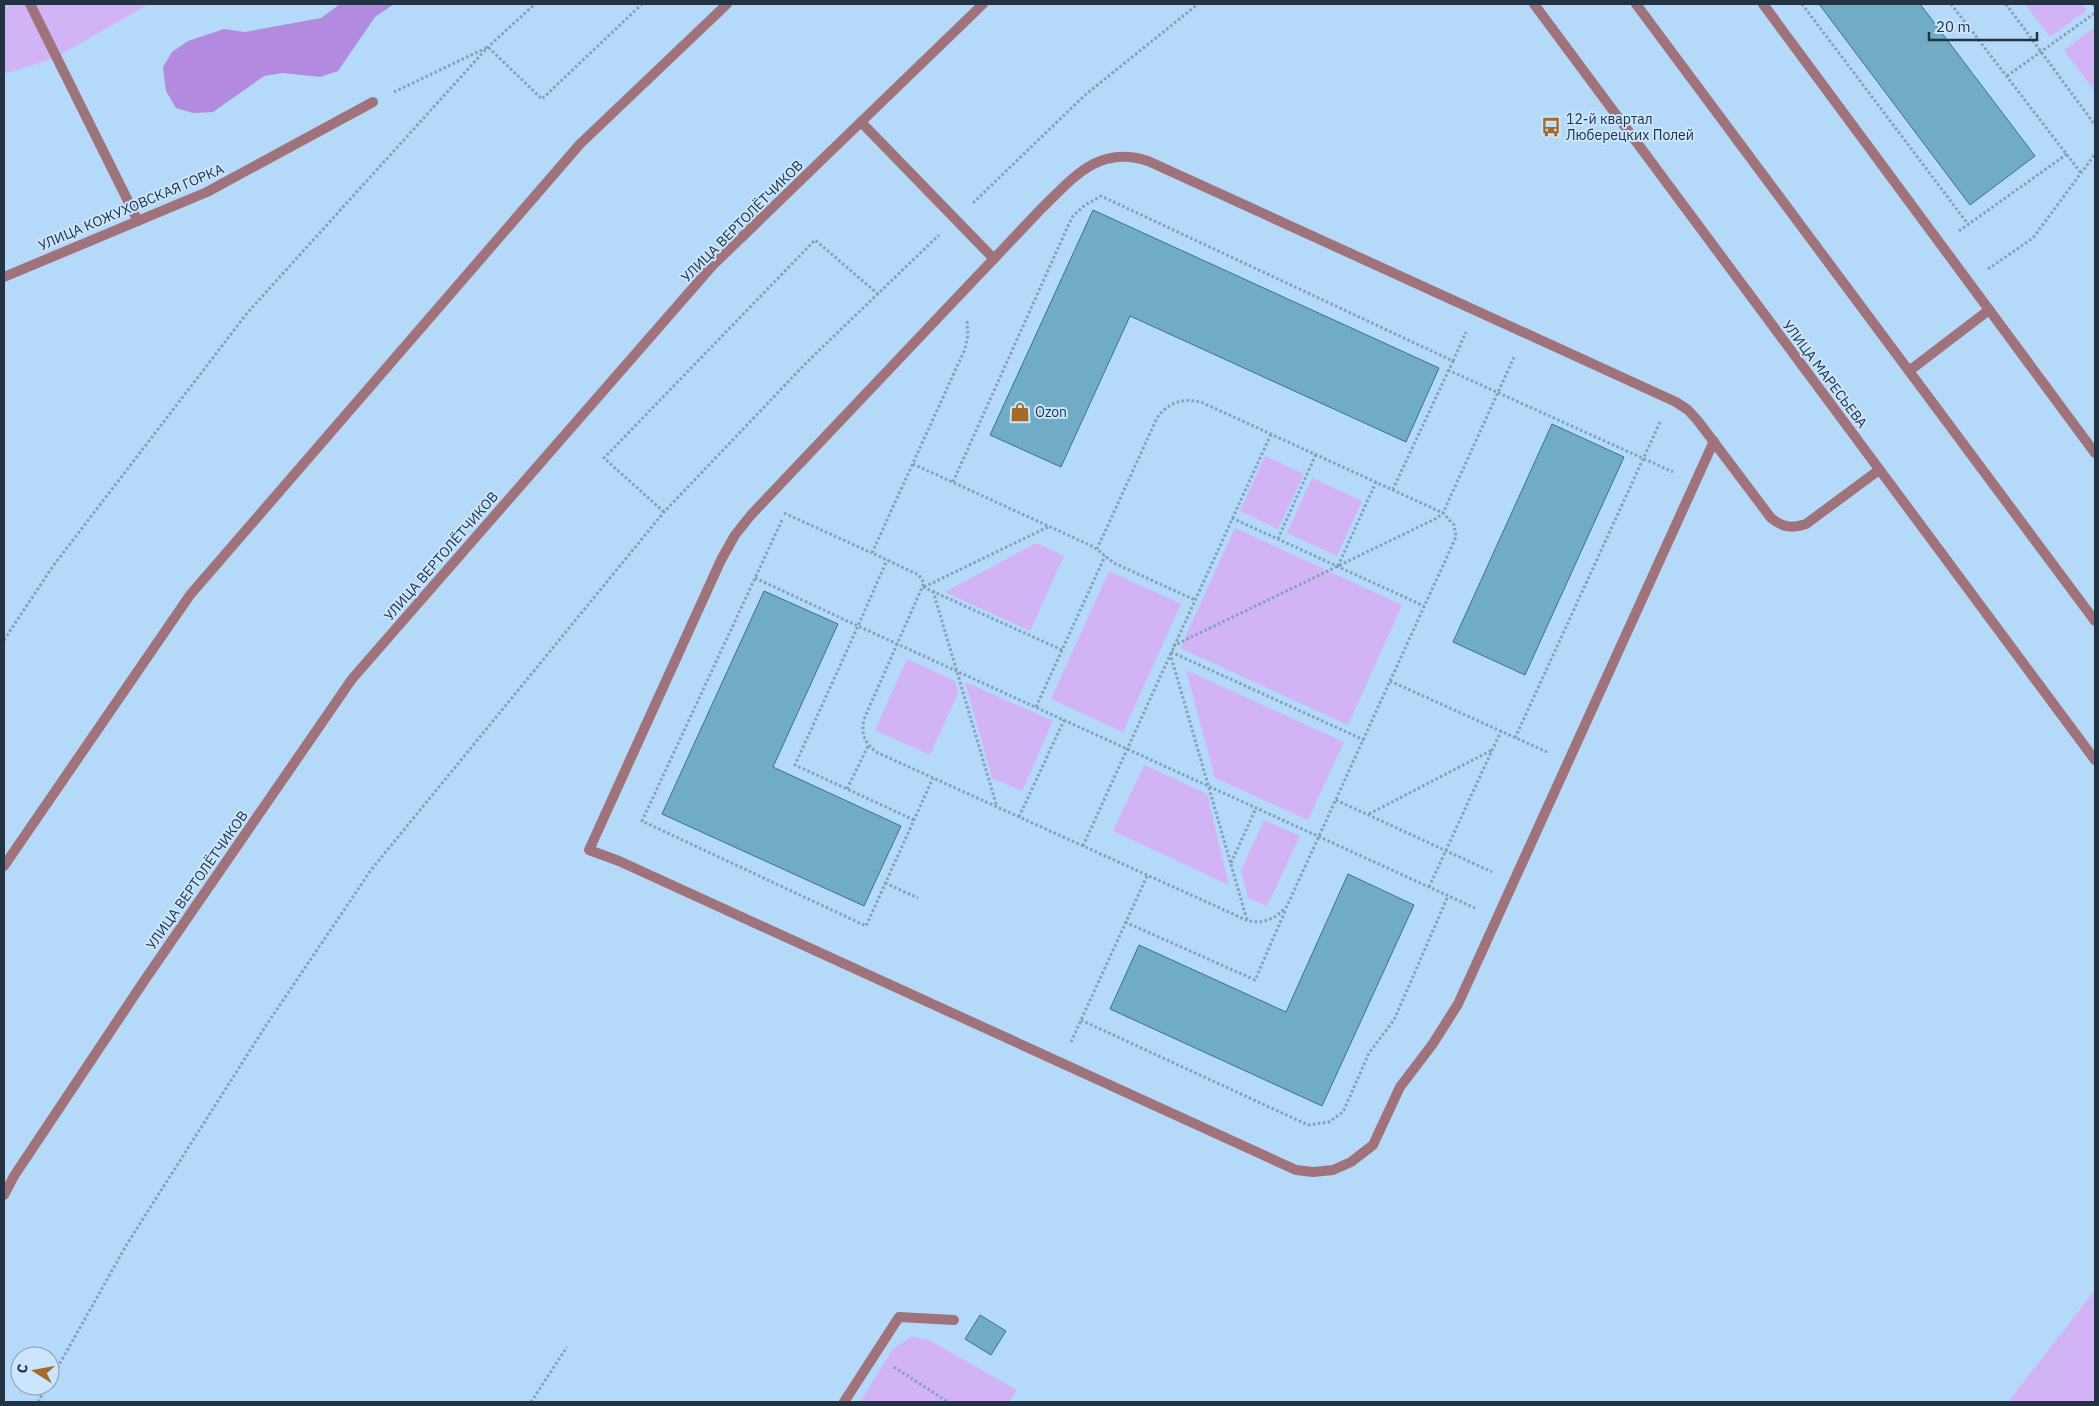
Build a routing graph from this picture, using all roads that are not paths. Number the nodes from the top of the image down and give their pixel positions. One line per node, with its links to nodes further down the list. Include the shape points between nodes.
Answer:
1 (30, 4): 9 (street)
2 (727, 4): 19 (street, via 580,144 190,596)
3 (983, 4): 8 (street, УЛИЦА ВЕРТОЛЁТЧИКОВ)
4 (1534, 4): 16 (street, УЛИЦА МАРЕСЬЕВА)
5 (1636, 4): 13 (street)
6 (1762, 4): 12 (street)
7 (373, 102): 9 (street, УЛИЦА КОЖУХОВСКАЯ ГОРКА, via 207,192)
8 (861, 122): 10 (street); 20 (street, УЛИЦА ВЕРТОЛЁТЧИКОВ, via 714,265 352,679 133,998)
9 (138, 221): 11 (street, УЛИЦА КОЖУХОВСКАЯ ГОРКА)
10 (994, 259): 14 (street, via 1087,166 1125,155 1148,161 1670,399 1693,414); 14 (street, via 735,535 589,850 1296,1170 1333,1170 1351,1162 1373,1145 1400,1087 1458,1004)
11 (4, 277)
12 (1989, 310): 13 (street); 15 (street)
13 (1909, 371): 17 (street)
14 (1714, 441): 16 (street, via 1770,518 1789,528 1806,524)
15 (2095, 453)
16 (1879, 470): 18 (street, УЛИЦА МАРЕСЬЕВА)
17 (2095, 621)
18 (2095, 760)
19 (4, 866)
20 (4, 1195)
21 (954, 1320): 22 (street, via 899,1317)
22 (844, 1402)

